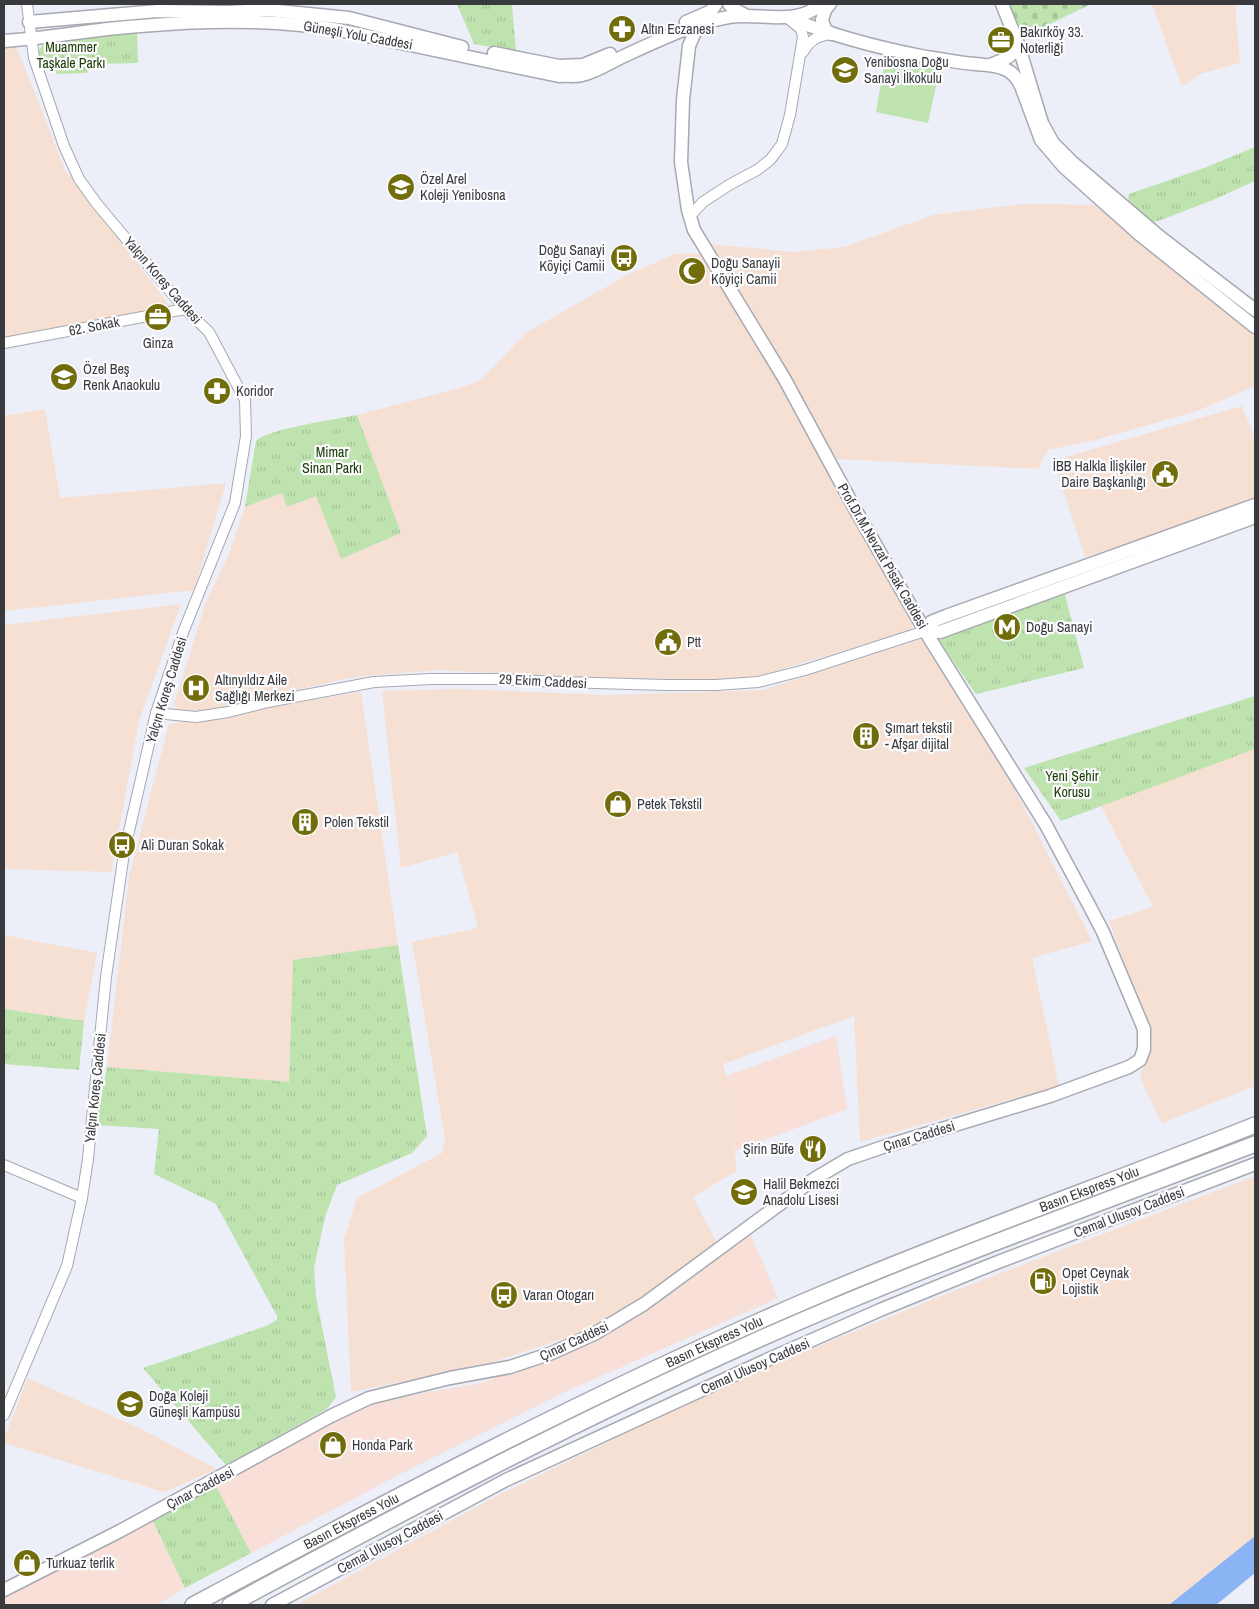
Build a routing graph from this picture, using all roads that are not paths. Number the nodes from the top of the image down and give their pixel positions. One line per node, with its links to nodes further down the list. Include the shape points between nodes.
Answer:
1 (27, 4): 9 (street, Yalçın Koreş Caddesi)
2 (716, 4): 9 (main road, Güneşli Yolu Caddesi, via 711,11 583,65 559,66 349,18 268,10 158,11)
3 (729, 4): 7 (main road)
4 (821, 4): 8 (main road, via 802,16)
5 (830, 4): 11 (main road, via 822,20)
6 (1002, 4): 14 (main road)
7 (745, 15): 8 (main road, Güneşli Yolu Caddesi); 10 (main road, Güneşli Yolu Caddesi)
8 (785, 17): 11 (main road); 15 (street, via 801,29)
9 (29, 22): 12 (street, Yalçın Koreş Caddesi)
10 (700, 25): 12 (main road, Güneşli Yolu Caddesi, via 651,43 582,75 567,76 290,23 139,26); 17 (main road, Prof.Dr.M.Nevzat Pisak Caddesi, via 689,46 683,100 681,162)
11 (831, 34): 15 (street, via 809,42); 16 (main road, via 895,51)
12 (31, 39): 13 (main road, Güneşli Yolu Caddesi); 18 (street, Yalçın Koreş Caddesi, via 34,58 64,146 79,179)
13 (4, 41)
14 (1018, 44): 16 (main road, via 1004,60); 19 (main road, via 1042,123 1053,143 1160,238)
15 (801, 55): 17 (street, via 782,144 770,160 703,202)
16 (990, 65): 20 (main road, via 1004,68 1017,78 1041,140 1064,167 1139,234)
17 (690, 216): 23 (main road, Prof.Dr.M.Nevzat Pisak Caddesi, via 694,230 784,378)
18 (185, 309): 21 (street, 62. Sokak); 24 (street, Yalçın Koreş Caddesi, via 209,332 243,395 246,436 235,503 184,630)
19 (1255, 310)
20 (1255, 327)
21 (4, 344)
22 (1253, 508): 23 (main road, via 946,616 932,622)
23 (925, 631): 24 (street, 29 Ekim Caddesi, via 758,682 716,686 431,679 365,684 196,717); 25 (main road, Prof.Dr.M.Nevzat Pisak Caddesi, via 1046,825 1103,932 1144,1029 1144,1049 1140,1060)
24 (156, 713): 30 (street, Yalçın Koreş Caddesi, via 120,873)
25 (1129, 1068): 32 (main road, Çınar Caddesi, via 1043,1099 848,1159 814,1179 644,1304 594,1334 510,1367 369,1398)
26 (1255, 1125): 33 (highway, Basın Ekspress Yolu, via 935,1247 727,1335 499,1444)
27 (1255, 1144): 34 (highway, Basın Ekspress Yolu, via 901,1279 756,1341 528,1448)
28 (1255, 1164): 35 (main road, Cemal Ulusoy Caddesi, via 985,1267 778,1355 506,1480)
29 (4, 1165): 30 (street)
30 (82, 1198): 31 (street, Yalçın Koreş Caddesi, via 67,1266)
31 (4, 1415)
32 (4, 1590)
33 (192, 1605)
34 (230, 1605)
35 (272, 1605)

